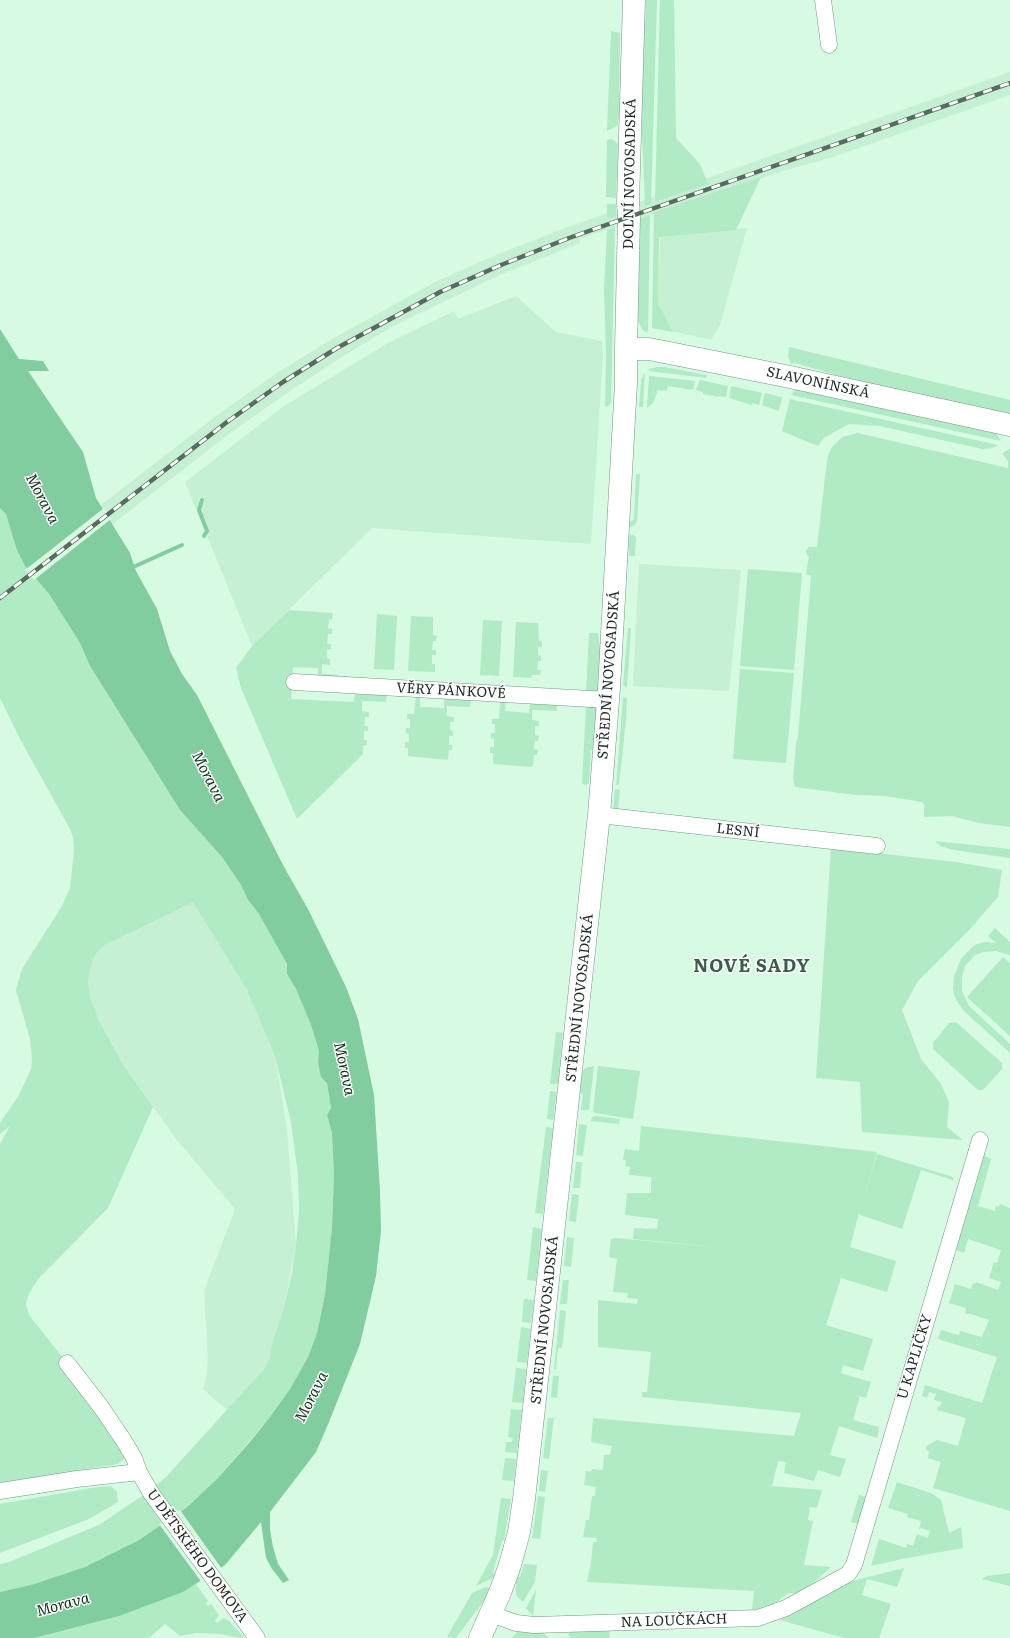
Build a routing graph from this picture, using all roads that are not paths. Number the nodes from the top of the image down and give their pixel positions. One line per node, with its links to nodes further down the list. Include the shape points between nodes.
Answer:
1 (634, 0): 4 (main road, DOLNÍ NOVOSADSKÁ)
2 (823, 0): 3 (street)
3 (829, 45)
4 (626, 349): 5 (main road, SLAVONÍNSKÁ, via 649,350 783,375); 7 (main road, STŘEDNÍ NOVOSADSKÁ)
5 (1010, 425)
6 (294, 682): 7 (street, VĚRY PÁNKOVÉ)
7 (608, 700): 8 (main road, STŘEDNÍ NOVOSADSKÁ)
8 (599, 815): 9 (street, LESNÍ); 15 (main road, STŘEDNÍ NOVOSADSKÁ, via 527,1481 516,1544 506,1578)
9 (876, 846)
10 (980, 1140): 14 (street, U KAPLIČKY, via 856,1558)
11 (66, 1363): 12 (street, U DĚTSKÉHO DOMOVA, via 124,1441)
12 (139, 1472): 13 (street); 16 (street, U DĚTSKÉHO DOMOVA, via 151,1493)
13 (0, 1491)
14 (848, 1574): 15 (street, NA LOUČKÁCH, via 786,1608 758,1618 534,1625 516,1623)
15 (491, 1614): 17 (main road, STŘEDNÍ NOVOSADSKÁ)
16 (257, 1638)
17 (480, 1638)

